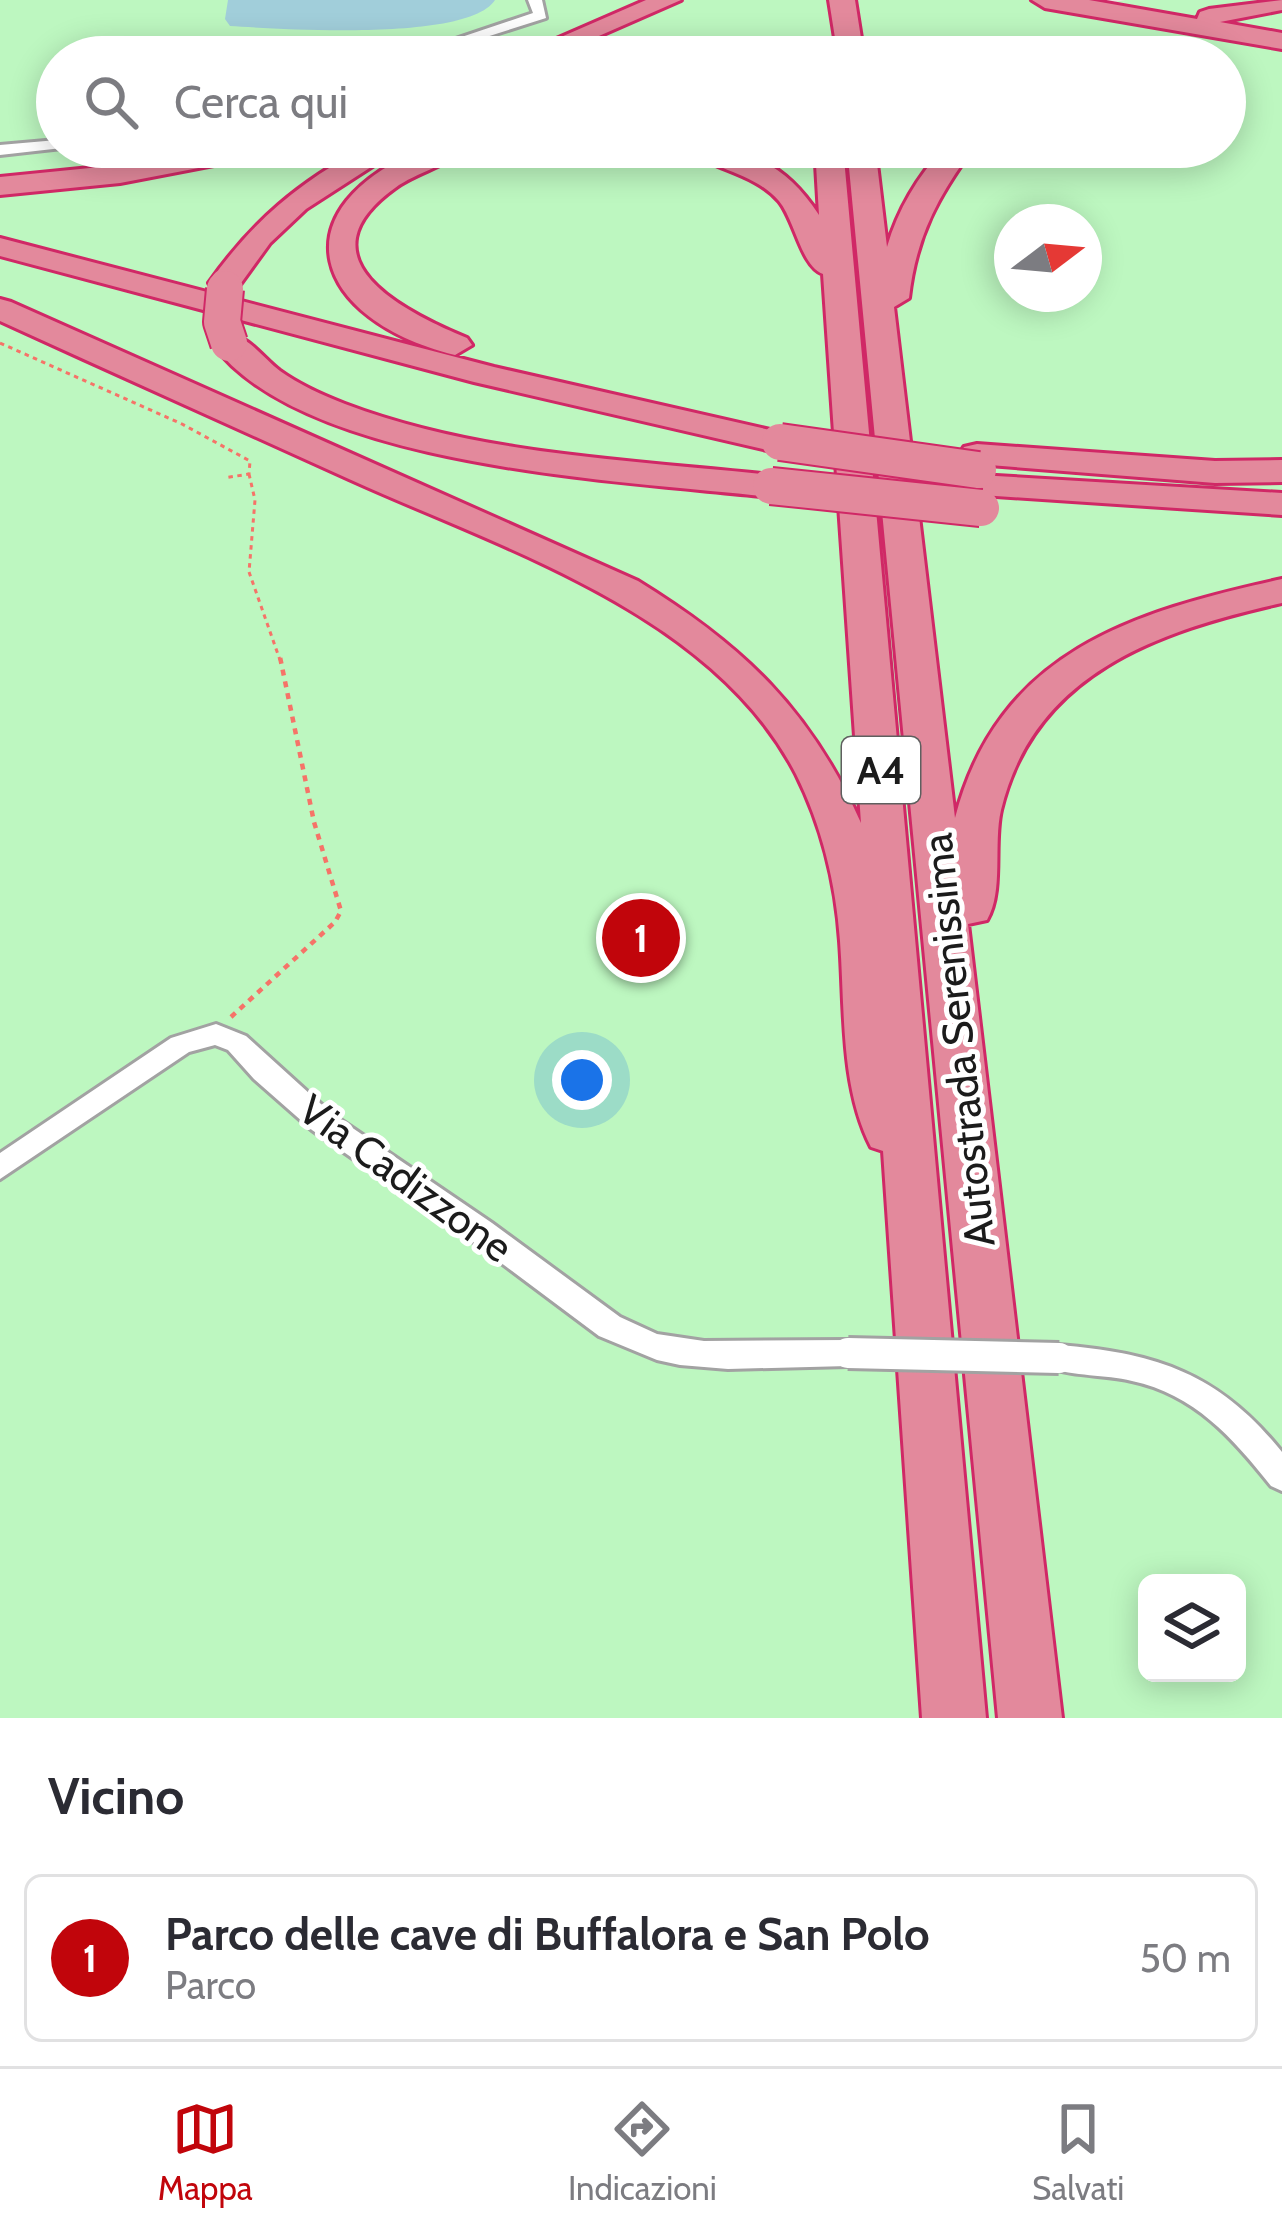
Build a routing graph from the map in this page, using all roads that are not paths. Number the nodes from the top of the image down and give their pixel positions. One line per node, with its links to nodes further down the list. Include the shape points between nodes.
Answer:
1 (535, 0): 7 (street, via 541,14)
2 (669, 0): 8 (highway); 9 (highway)
3 (842, 0): 10 (highway)
4 (1045, 0): 6 (highway)
5 (1282, 2): 6 (highway, via 1199,17)
6 (1103, 12): 11 (highway)
7 (473, 36)
8 (580, 36)
9 (602, 36)
10 (848, 36)
11 (1282, 41)
12 (1246, 62): 13 (highway)
13 (1282, 63)
14 (36, 147): 15 (street)
15 (0, 150)
16 (151, 168): 23 (highway)
17 (353, 168): 28 (highway, bridge, via 279,213 225,283 229,343 290,396 397,434 494,451)
18 (403, 168): 28 (highway, via 360,200 342,234 340,251 360,292 415,327)
19 (753, 168): 27 (highway, via 790,192 813,222)
20 (834, 168): 27 (highway, Autostrada Serenissima / A4)
21 (861, 168): 27 (highway, Autostrada Serenissima / A4)
22 (945, 168): 27 (highway, via 913,211)
23 (0, 186)
24 (0, 247): 28 (highway)
25 (0, 263): 28 (highway, via 667,435)
26 (0, 309): 36 (highway, via 623,589 752,681 811,760 852,858 871,1058)
27 (864, 318): 36 (highway, Autostrada Serenissima / A4); 37 (highway, Autostrada Serenissima / A4)
28 (778, 453): 30 (highway, bridge); 30 (highway)
29 (1282, 471): 30 (highway)
30 (979, 480): 31 (highway); 32 (highway); 33 (highway, via 1098,519)
31 (1282, 490)
32 (1282, 504)
33 (1282, 526)
34 (1282, 591): 37 (highway, via 1176,617 1082,663 1020,715 990,767 968,863 983,1086)
35 (0, 1168): 38 (street, Via Cadizzone, bridge, via 180,1045 216,1034 237,1043 354,1148 608,1325 656,1346 705,1354 1118,1362 1175,1377 1236,1420)
36 (919, 1233): 39 (highway, Autostrada Serenissima / A4)
37 (978, 1234): 40 (highway, Autostrada Serenissima / A4)
38 (1282, 1476)
39 (954, 1718)
40 (1030, 1718)

